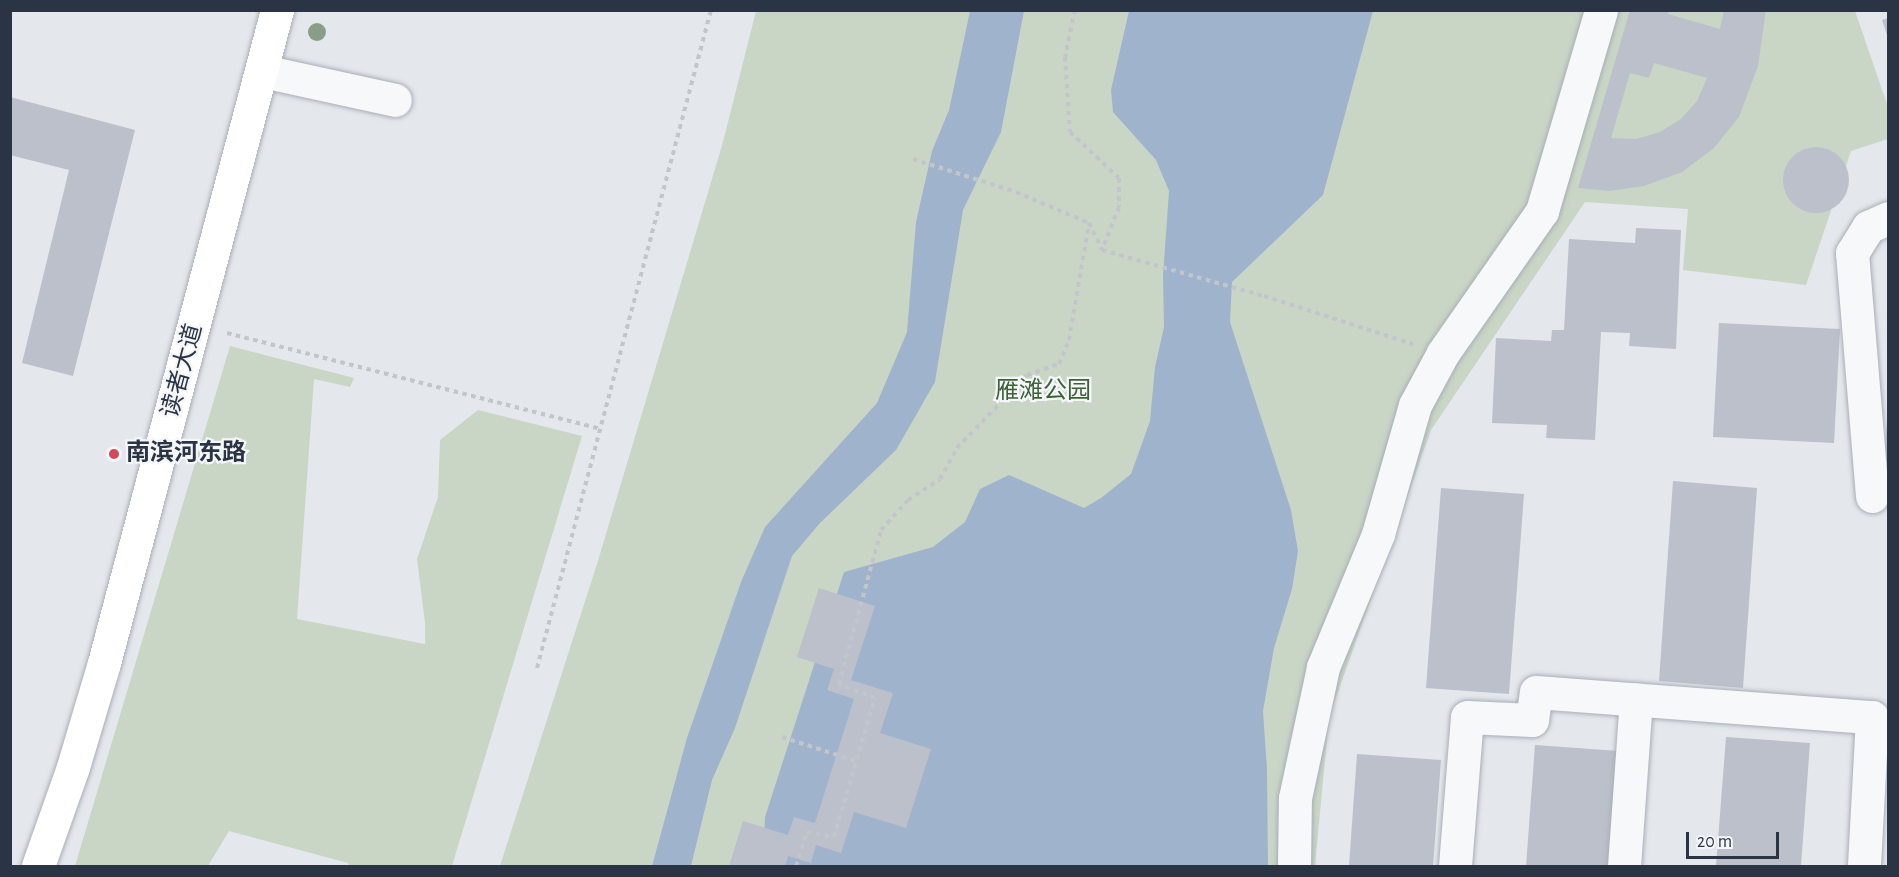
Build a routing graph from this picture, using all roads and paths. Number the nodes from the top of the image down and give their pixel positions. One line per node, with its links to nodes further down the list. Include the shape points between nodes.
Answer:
1 (277, 10): 5 (main road, 读者大道)
2 (711, 10): 13 (path)
3 (1076, 10): 10 (path, via 1065,57 1070,132 1119,178 1119,207)
4 (1601, 10): 12 (street, via 1542,211)
5 (262, 71): 6 (street); 19 (main road, 读者大道, via 107,652)
6 (395, 100)
7 (913, 159): 9 (path, via 1016,192)
8 (1888, 218): 14 (street, via 1868,227 1852,253)
9 (1089, 224): 10 (path); 18 (path, via 1069,340 1059,364 1027,375 957,448 940,479 908,500 881,530 839,684 875,698)
10 (1102, 250): 12 (path)
11 (227, 333): 13 (path)
12 (1443, 353): 21 (street, via 1415,405 1378,534 1323,667 1295,798)
13 (602, 429): 15 (path)
14 (1872, 496)
15 (537, 669)
16 (1636, 699): 22 (street, via 1536,692 1532,720 1467,717); 23 (street); 24 (street, via 1872,717)
17 (782, 737): 18 (path)
18 (856, 761): 20 (path, via 834,837 807,832)
19 (38, 867)
20 (796, 867)
21 (1294, 867)
22 (1455, 867)
23 (1624, 867)
24 (1864, 867)

